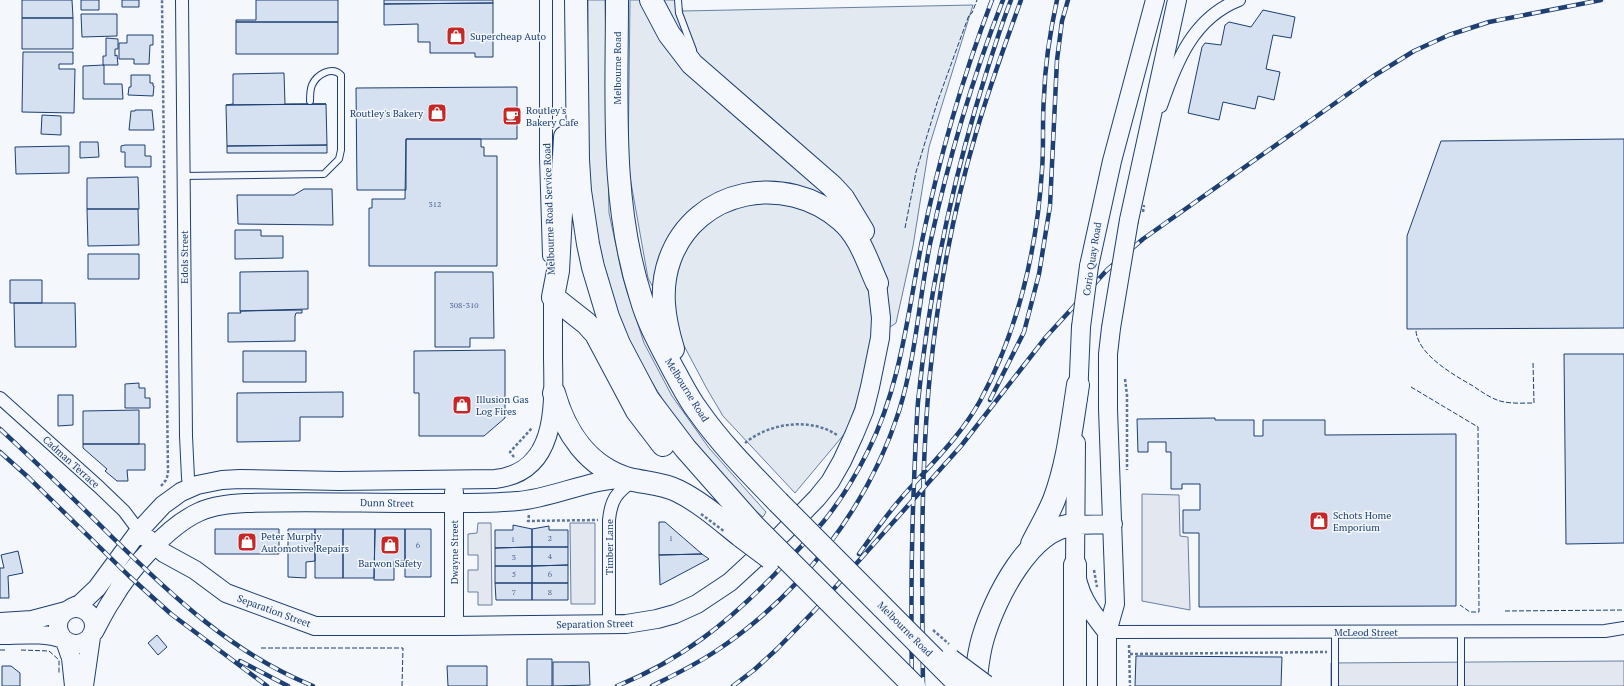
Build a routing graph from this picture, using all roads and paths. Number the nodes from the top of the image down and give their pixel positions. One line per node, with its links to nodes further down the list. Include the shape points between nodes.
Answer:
1 (162, 0): 27 (path, via 168,474)
2 (182, 0): 15 (street, Edols Street)
3 (546, 0): 17 (street, Melbourne Road Service Road, via 547,208)
4 (576, 0): 12 (highway)
5 (617, 0): 21 (highway, Melbourne Road, via 618,161 625,234 650,323)
6 (651, 0): 11 (highway, via 669,34 692,64)
7 (678, 0): 11 (lane, via 678,13)
8 (1155, 0): 18 (main road, Corio Quay Road, bridge, via 1095,235 1081,327)
9 (1177, 0): 14 (main road)
10 (1239, 0): 14 (street, via 1212,15 1188,43 1168,85)
11 (700, 65): 16 (highway, via 843,198 869,242 874,256)
12 (576, 66): 17 (highway, via 564,139 558,270); 29 (highway, via 578,160 583,210 593,266 608,317 648,399 685,448)
13 (310, 101): 15 (lane, via 312,85 320,76 331,71 341,75 341,150 338,159 324,174)
14 (1140, 165): 33 (main road, bridge, via 1110,328 1108,354)
15 (184, 176): 26 (street, Edols Street, via 186,436)
16 (877, 283): 21 (highway, via 862,248 842,220 812,201 780,192 755,193 732,198 703,214 675,247 663,291 670,338); 43 (main road, Separation Street, via 881,318 880,338 870,387 864,411 830,482 743,571 716,592 675,614 626,624)
17 (553, 298): 19 (main road, Melbourne Road Service Road); 29 (highway, via 586,323 596,334 637,411 675,458)
18 (1078, 385): 34 (main road, Corio Quay Road); 38 (highway, via 1067,454 1059,483)
19 (554, 394): 23 (main road, via 547,436 542,448); 25 (highway, via 573,437 585,452 608,470)
20 (0, 398): 35 (street, Cadman Terrace, via 99,487 124,511)
21 (698, 411): 41 (highway, Melbourne Road, bridge, via 726,446 778,502)
22 (535, 425): 23 (path, via 510,452)
23 (523, 471): 24 (main road, via 505,478)
24 (454, 479): 26 (main road, via 240,479); 30 (main road, Dwayne Street)
25 (632, 479): 28 (main road, Dunn Street, via 595,482); 32 (street, Timber Lane, via 614,498); 36 (highway, via 678,491)
26 (190, 487): 31 (main road, Edols Street); 35 (main road, via 163,505)
27 (156, 492)
28 (529, 500): 30 (main road, Dunn Street); 32 (path, via 528,521)
29 (730, 500): 36 (highway)
30 (454, 504): 31 (main road, Dunn Street, via 248,503); 44 (main road, Dwayne Street)
31 (201, 511): 37 (main road, Dunn Street, via 180,522)
32 (609, 518): 43 (street, Timber Lane)
33 (1113, 524): 34 (main road); 46 (main road, via 1115,604)
34 (1075, 525): 38 (highway, via 1052,531); 39 (main road, Corio Quay Road)
35 (139, 531): 37 (main road); 40 (main road, via 97,588 80,604)
36 (748, 531): 57 (highway, bridge, via 842,613)
37 (155, 546): 44 (main road, Separation Street, via 226,593 315,626); 50 (main road, via 118,590)
38 (1027, 554): 59 (highway, via 998,599 983,636)
39 (1075, 565): 46 (main road, Corio Quay Road, via 1085,602); 61 (highway)
40 (68, 610): 42 (main road, via 32,620); 50 (main road, via 82,608 88,611 94,620); 52 (main road, via 59,620 58,626)
41 (889, 613): 58 (highway, Melbourne Road, bridge); 60 (highway, bridge)
42 (0, 622)
43 (609, 624): 44 (main road, Separation Street)
44 (454, 626)
45 (1624, 628): 49 (street, McLeod Street, via 1605,631)
46 (1107, 632): 47 (street, McLeod Street); 62 (main road)
47 (1129, 632): 48 (street, McLeod Street); 54 (path)
48 (1335, 632): 49 (street, McLeod Street); 53 (lane)
49 (1461, 632): 65 (lane)
50 (92, 634): 52 (main road, via 82,643); 56 (main road)
51 (0, 635): 52 (main road, via 41,635)
52 (64, 640): 55 (main road, via 71,658)
53 (1335, 652): 54 (path); 64 (lane)
54 (1130, 654): 63 (path)
55 (74, 686)
56 (84, 686)
57 (914, 686)
58 (961, 686)
59 (975, 686)
60 (985, 686)
61 (1075, 686)
62 (1107, 686)
63 (1130, 686)
64 (1335, 686)
65 (1461, 686)

